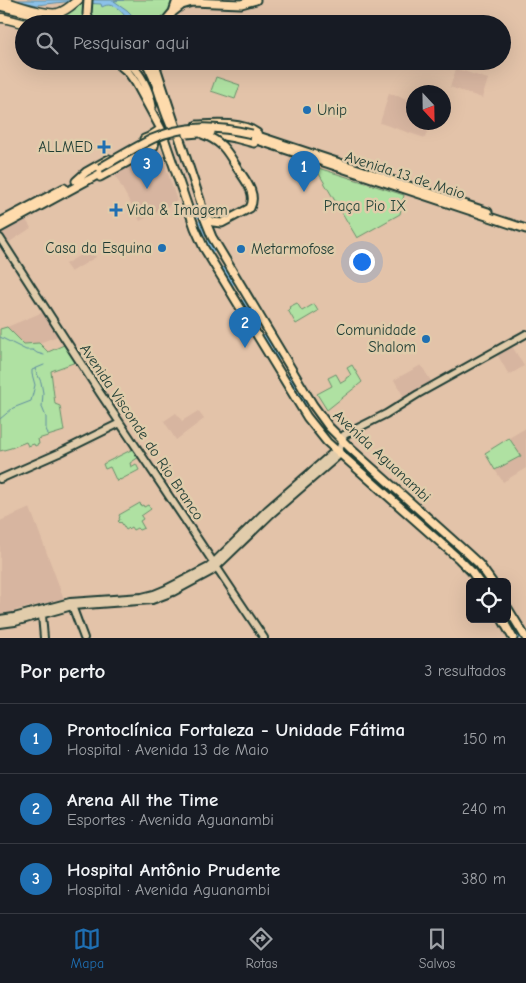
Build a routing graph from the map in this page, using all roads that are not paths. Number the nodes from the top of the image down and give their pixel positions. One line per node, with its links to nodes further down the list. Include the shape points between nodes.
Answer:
1 (0, 0): 2 (highway, via 52,14 66,10)
2 (78, 0)
3 (88, 0): 9 (main road)
4 (177, 0): 7 (main road)
5 (256, 0): 7 (main road, via 241,4 192,2)
6 (0, 6): 8 (main road)
7 (173, 12): 10 (main road)
8 (36, 15)
9 (87, 15)
10 (170, 15)
11 (0, 20): 12 (highway); 13 (highway)
12 (15, 21)
13 (15, 25)
14 (124, 70): 18 (main road, Avenida Aguanambi, via 142,92)
15 (136, 70): 18 (main road, Avenida Aguanambi, via 152,103)
16 (150, 70): 19 (main road)
17 (157, 70): 19 (main road, Avenida Aguanambi)
18 (152, 114): 22 (main road, Avenida Aguanambi)
19 (172, 123): 21 (main road); 28 (main road, Avenida Aguanambi)
20 (207, 124): 21 (main road); 23 (main road, via 209,128); 26 (main road, via 231,124)
21 (186, 126): 24 (main road, via 184,132)
22 (161, 129): 27 (main road); 29 (main road, Avenida Aguanambi)
23 (203, 133): 24 (main road); 25 (main road, Avenida 13 de Maio, bridge); 30 (main road); 32 (main road, Avenida 13 de Maio, bridge, via 156,143); 34 (main road, bridge, via 223,145 252,192 253,200 250,208 222,223)
24 (187, 136): 28 (main road)
25 (252, 136): 26 (main road, Avenida 13 de Maio); 30 (main road, Avenida 13 de Maio); 32 (main road, Avenida 13 de Maio, bridge, via 218,127 186,129 152,140)
26 (262, 136): 36 (main road, Avenida 13 de Maio)
27 (144, 139): 31 (main road, via 155,141); 33 (main road, via 92,168)
28 (181, 143): 34 (main road, Avenida Aguanambi)
29 (166, 144): 31 (main road); 43 (main road, Avenida Aguanambi, via 204,248 307,418)
30 (267, 144): 38 (main road, Avenida 13 de Maio)
31 (150, 150): 33 (main road, via 107,174)
32 (102, 170): 33 (main road, Avenida 13 de Maio)
33 (79, 182): 35 (main road, Avenida 13 de Maio); 37 (main road, Avenida 13 de Maio)
34 (204, 217): 42 (main road, Avenida Aguanambi, via 214,242 313,405)
35 (0, 222)
36 (526, 224)
37 (0, 228)
38 (526, 229)
39 (0, 238): 41 (main road, Avenida Visconde do Rio Branco)
40 (526, 334): 42 (main road, via 344,435)
41 (120, 423): 44 (main road); 45 (main road, Avenida Visconde do Rio Branco)
42 (342, 440): 43 (main road); 47 (main road, Avenida Aguanambi, via 465,550)
43 (337, 451): 45 (main road, via 337,457); 46 (main road, Avenida Aguanambi, via 463,563)
44 (0, 479)
45 (216, 564): 48 (main road, via 143,599); 57 (main road, Avenida Visconde do Rio Branco)
46 (476, 578)
47 (489, 578)
48 (71, 604): 50 (main road); 52 (main road); 56 (main road)
49 (511, 614): 59 (main road)
50 (42, 615): 52 (main road); 55 (main road)
51 (0, 619): 52 (main road)
52 (14, 619): 54 (main road)
53 (504, 623): 58 (main road)
54 (0, 624)
55 (44, 638)
56 (84, 638)
57 (264, 638)
58 (513, 638)
59 (526, 638)

